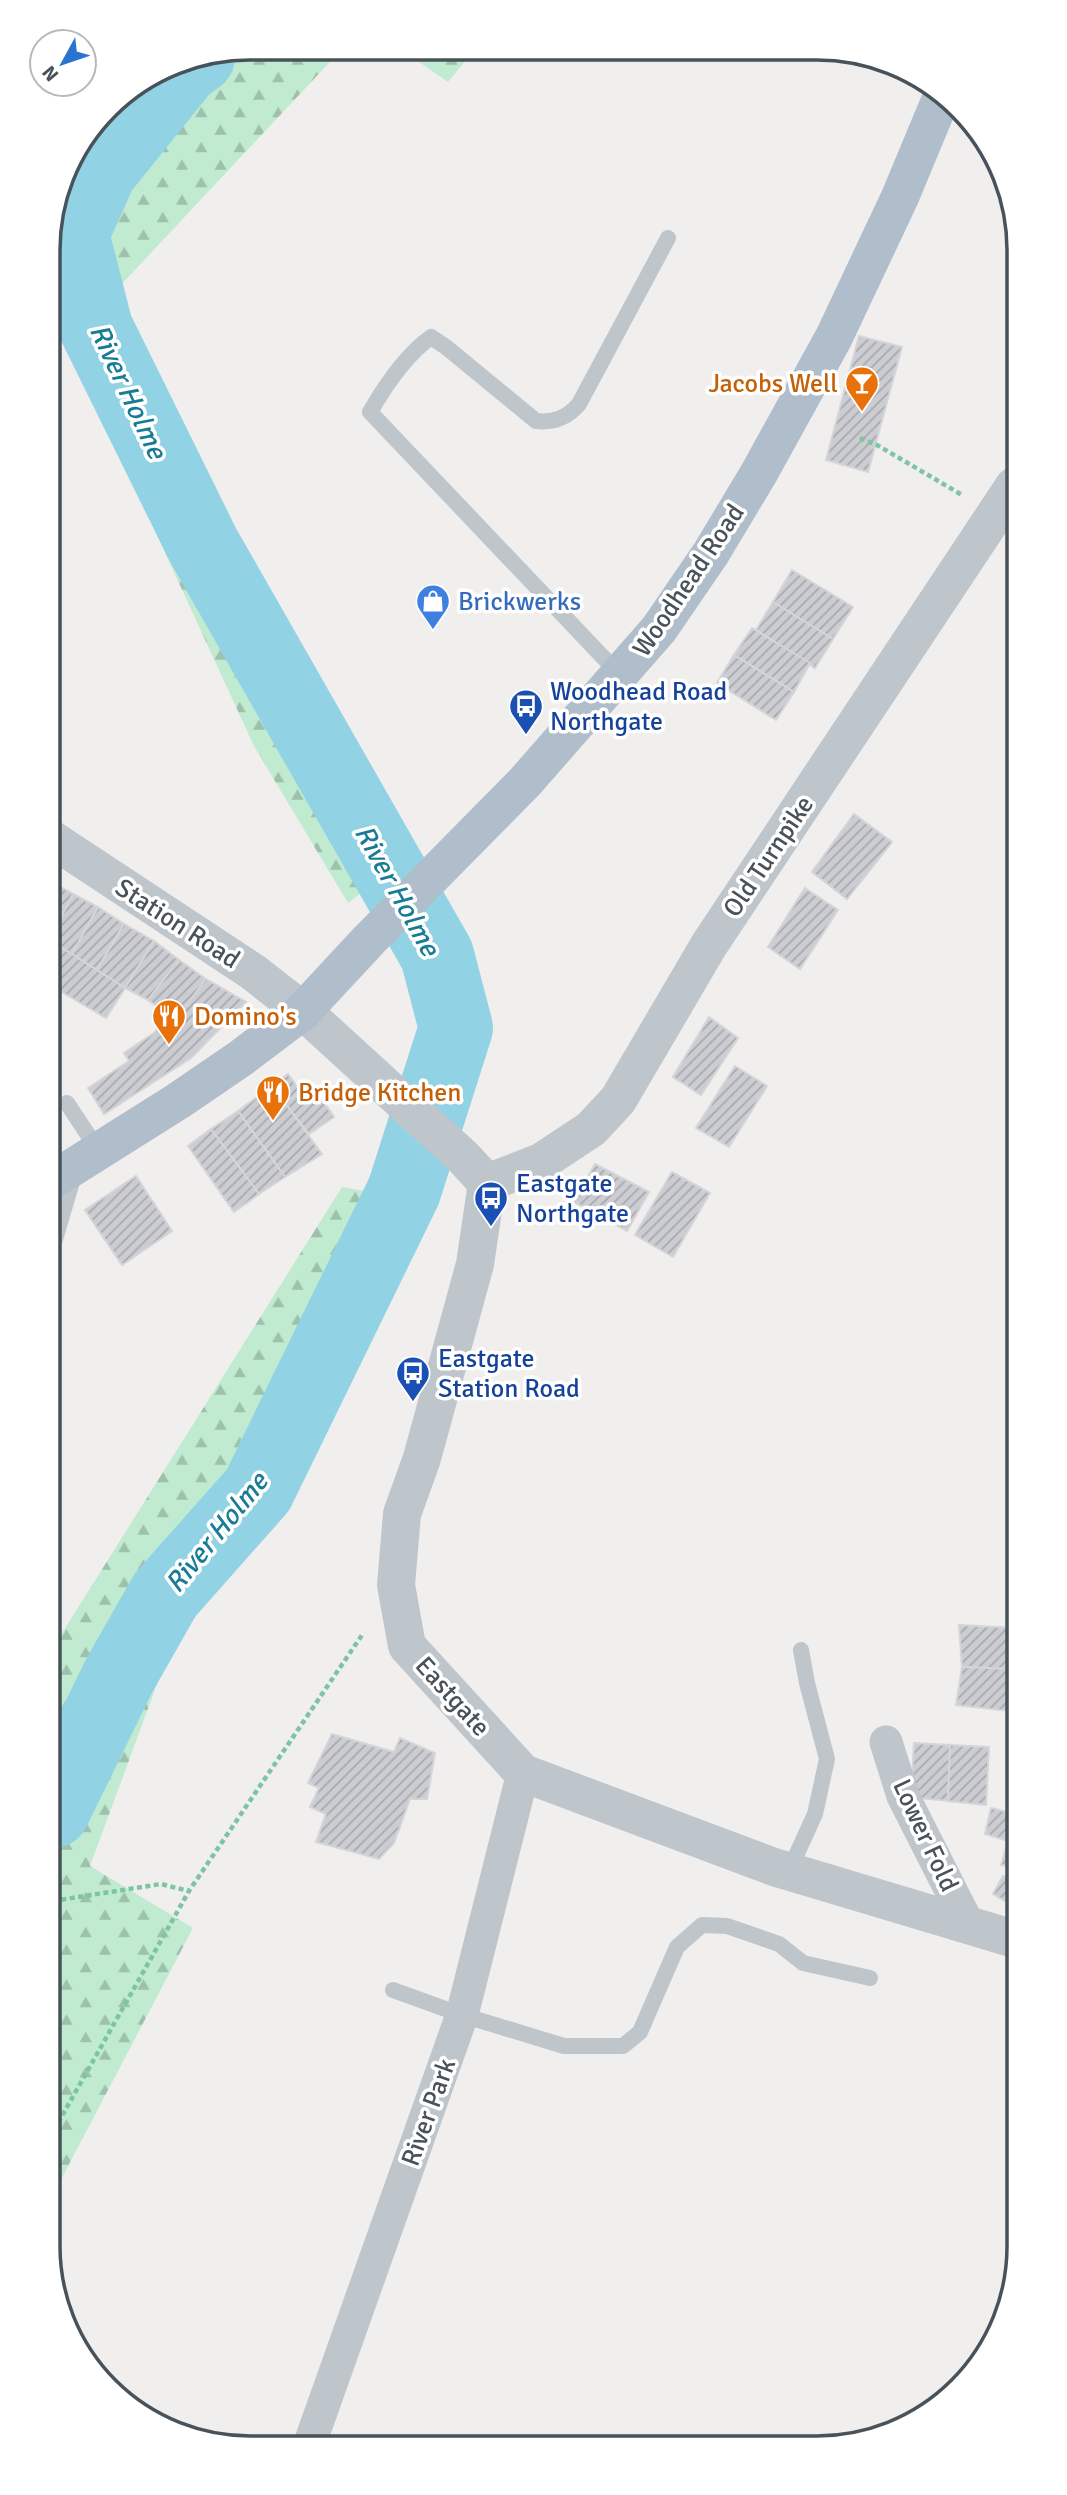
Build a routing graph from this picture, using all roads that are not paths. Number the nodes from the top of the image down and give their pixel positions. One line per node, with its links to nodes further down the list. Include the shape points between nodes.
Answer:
1 (939, 104): 4 (main road, Woodhead Road, via 834,337 759,474 674,607)
2 (668, 238): 4 (lane, via 569,415 536,421 430,337 370,412)
3 (1007, 497): 9 (street, Old Turnpike, via 709,945 618,1100 592,1129 541,1162)
4 (621, 675): 6 (main road, Woodhead Road, via 525,782)
5 (60, 845): 6 (street, Station Road, via 253,972)
6 (303, 1011): 8 (main road, Woodhead Road, via 242,1058); 9 (street)
7 (67, 1103): 8 (lane)
8 (75, 1166): 10 (lane)
9 (475, 1170): 13 (street, Eastgate, via 475,1264 422,1458 402,1514 396,1585 407,1646)
10 (60, 1220)
11 (801, 1650): 14 (lane, via 827,1759 815,1814)
12 (886, 1742): 15 (street, Lower Fold, via 903,1796)
13 (523, 1773): 14 (street, Eastgate); 19 (street, River Park)
14 (789, 1871): 15 (street, Eastgate)
15 (970, 1926): 16 (street, Eastgate)
16 (1007, 1937)
17 (870, 1978): 19 (lane, via 803,1963 779,1944 727,1926 702,1925 677,1947 640,2032 623,2046 565,2046)
18 (393, 1990): 19 (lane)
19 (462, 2015): 20 (street, River Park)
20 (313, 2436)

